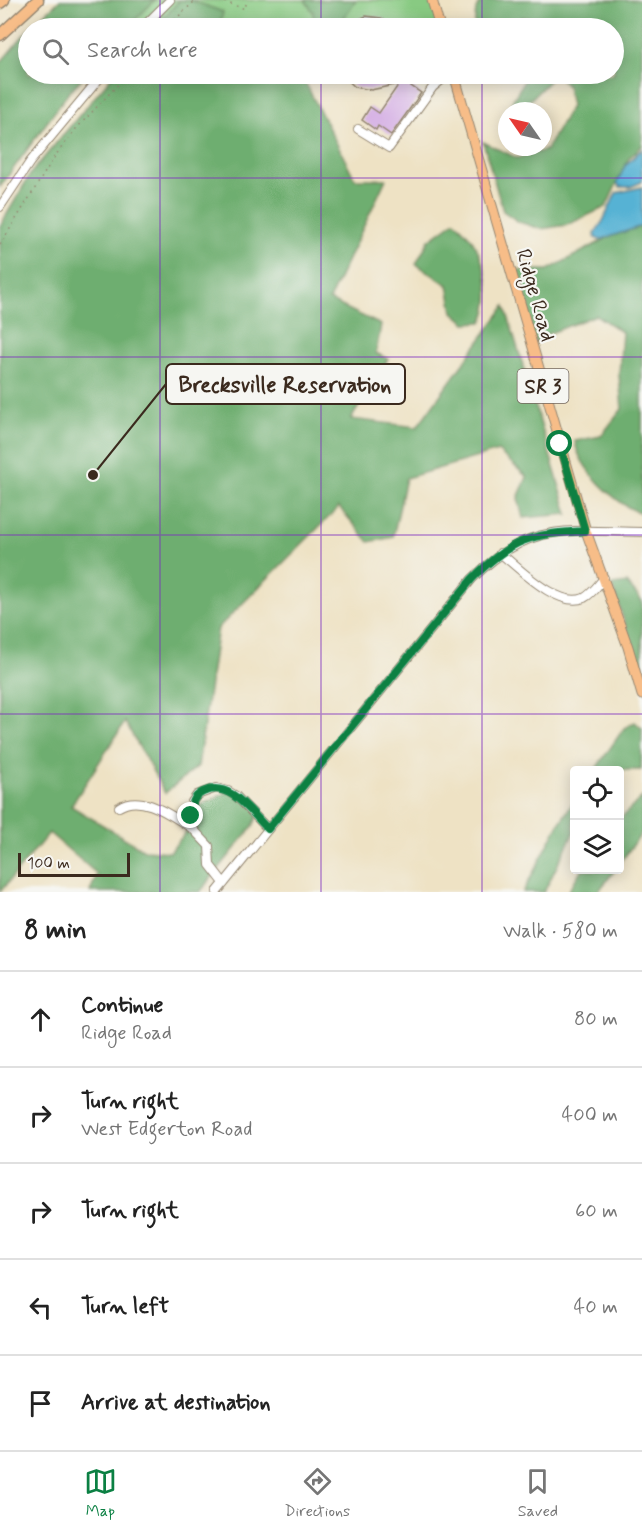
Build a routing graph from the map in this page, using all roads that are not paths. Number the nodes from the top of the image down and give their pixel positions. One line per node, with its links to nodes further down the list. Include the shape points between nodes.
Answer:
1 (4, 0): 5 (highway)
2 (38, 0): 7 (highway)
3 (170, 0): 8 (street)
4 (432, 0): 9 (main road)
5 (0, 3)
6 (18, 18): 10 (highway)
7 (18, 18)
8 (152, 18)
9 (437, 18)
10 (0, 35)
11 (95, 84): 15 (street, via 30,162)
12 (437, 84): 14 (street, via 389,148)
13 (455, 84): 16 (main road, Ridge Road / SR 3)
14 (358, 129)
15 (0, 207)
16 (585, 531): 17 (street); 18 (street, via 549,532 515,543); 19 (main road, Ridge Road / SR 3)
17 (642, 532)
18 (500, 553): 19 (street, via 564,599 585,597); 23 (street, via 472,579)
19 (604, 578): 20 (main road, Ridge Road / SR 3)
20 (642, 696)
21 (119, 807): 22 (street, via 144,802)
22 (193, 829): 23 (street, via 192,802 197,795 216,788 236,796); 24 (street, via 209,846 210,865)
23 (268, 829): 24 (street)
24 (224, 883): 25 (street)
25 (217, 892)

